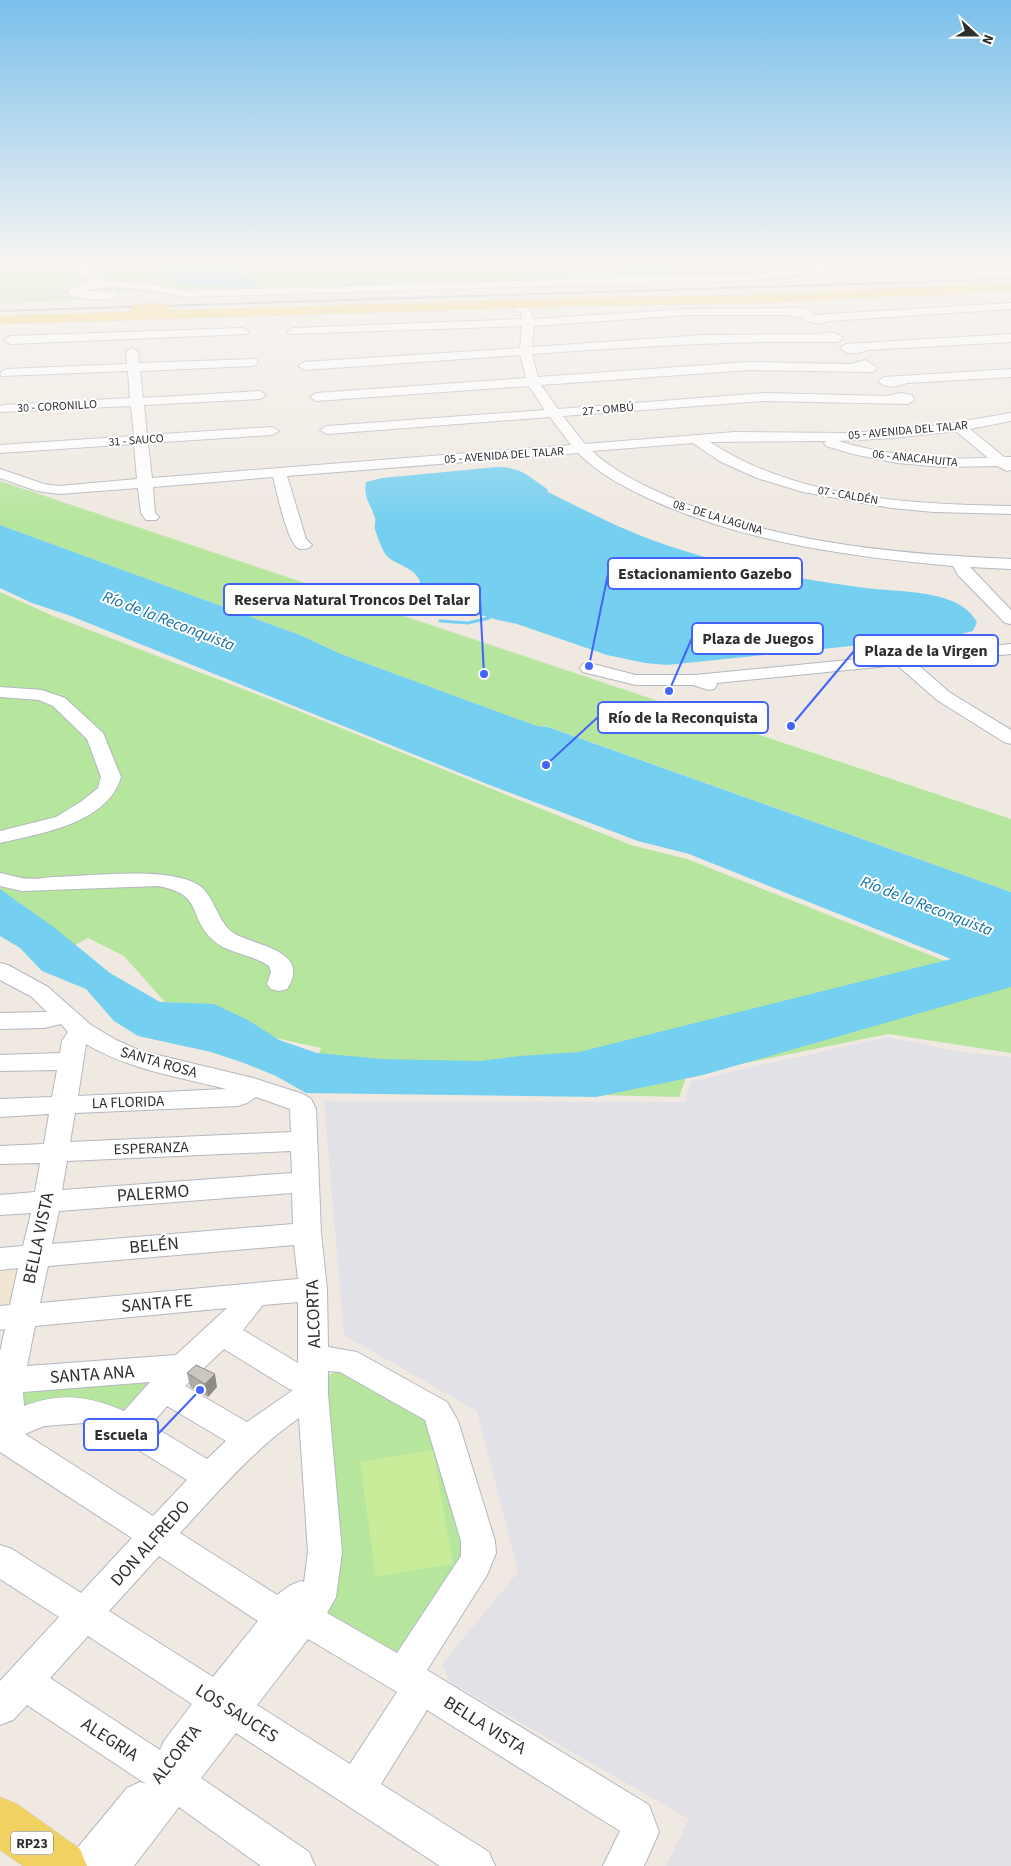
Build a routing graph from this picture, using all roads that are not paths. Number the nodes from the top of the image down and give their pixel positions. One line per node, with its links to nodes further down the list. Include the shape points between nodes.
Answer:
1 (132, 352): 5 (street)
2 (525, 352): 6 (street)
3 (526, 352): 10 (street, 08 - DE LA LAGUNA)
4 (265, 361): 5 (street)
5 (133, 367): 8 (street); 15 (street)
6 (296, 367)
7 (854, 367): 10 (street, via 749,366)
8 (2, 373)
9 (1011, 373): 11 (street)
10 (533, 381): 13 (street); 17 (street, 08 - DE LA LAGUNA)
11 (902, 381)
12 (269, 394): 15 (street, 30 - CORONILLO)
13 (307, 397)
14 (889, 399): 17 (street, 27 - OMBÚ, via 775,396)
15 (136, 401): 16 (street, 30 - CORONILLO); 24 (street)
16 (1, 409)
17 (554, 413): 21 (street, 27 - OMBÚ); 26 (street, 08 - DE LA LAGUNA)
18 (1011, 417): 19 (street, 05 - AVENIDA DEL TALAR)
19 (960, 427): 22 (street, 05 - AVENIDA DEL TALAR); 27 (street)
20 (281, 431): 24 (street, 31 - SAUCO)
21 (318, 431)
22 (822, 437): 23 (street, 05 - AVENIDA DEL TALAR); 27 (street, 06 - ANACAHUITA, via 840,446 891,458)
23 (696, 439): 26 (street, 05 - AVENIDA DEL TALAR); 31 (street, 07 - CALDÉN, via 729,461 766,476 814,489 902,504)
24 (140, 440): 25 (street, 31 - SAUCO); 30 (street)
25 (0, 449)
26 (582, 449): 28 (street, 05 - AVENIDA DEL TALAR); 34 (street, 08 - DE LA LAGUNA, via 608,470 645,491 733,524 834,547)
27 (1008, 464)
28 (279, 472): 30 (street, 05 - AVENIDA DEL TALAR); 33 (street, via 299,540)
29 (0, 473): 30 (street, 05 - AVENIDA DEL TALAR, via 50,489)
30 (146, 483): 32 (street)
31 (1011, 510)
32 (151, 518)
33 (314, 547)
34 (959, 561): 35 (street, 08 - DE LA LAGUNA); 36 (street, via 964,572)
35 (1011, 564)
36 (1011, 619)
37 (1011, 649): 38 (street)
38 (901, 659): 39 (street, via 740,675 736,684 730,687 695,680 636,680); 41 (street, via 943,696)
39 (589, 668)
40 (0, 692): 42 (street, via 42,695 59,702 96,737 111,777 108,790 63,821)
41 (1011, 738)
42 (0, 837)
43 (0, 879): 45 (street, via 22,885 158,880 177,883 191,890 216,930 226,939 270,956 280,964 283,974)
44 (0, 970): 47 (street, SANTA ROSA, via 49,998)
45 (279, 984)
46 (0, 1021): 47 (street)
47 (73, 1023): 48 (street, BELLA VISTA); 50 (street, SANTA ROSA, via 119,1052)
48 (70, 1061): 49 (street); 51 (street, BELLA VISTA)
49 (0, 1063)
50 (253, 1087): 51 (street, LA FLORIDA, via 238,1097); 53 (street, ALCORTA, via 302,1105)
51 (62, 1104): 52 (street, LA FLORIDA); 54 (street, BELLA VISTA)
52 (0, 1108)
53 (303, 1141): 54 (street, ESPERANZA); 56 (street, ALCORTA)
54 (55, 1152): 55 (street, ESPERANZA); 57 (street, BELLA VISTA)
55 (0, 1155)
56 (306, 1182): 57 (street, PALERMO); 59 (street, ALCORTA)
57 (47, 1201): 58 (street, PALERMO); 60 (street, BELLA VISTA)
58 (0, 1205)
59 (307, 1233): 60 (street, BELÉN); 62 (street, ALCORTA)
60 (34, 1255): 61 (street, BELÉN); 64 (street, BELLA VISTA)
61 (0, 1259)
62 (313, 1289): 63 (street, SANTA FE); 67 (street, ALCORTA)
63 (255, 1294): 64 (street, SANTA FE); 65 (street)
64 (11, 1316): 68 (street, BELLA VISTA)
65 (221, 1332): 66 (street); 67 (street, via 300,1380)
66 (184, 1367): 68 (street, SANTA ANA); 69 (street)
67 (313, 1377): 72 (street, DON ALFREDO, via 290,1405); 77 (street, ALCORTA, via 324,1552 322,1574 319,1597); 78 (street, via 346,1361 436,1411 442,1420 479,1553)
68 (5, 1380): 71 (street, BELLA VISTA, via 6,1404 10,1413)
69 (162, 1388): 70 (street); 72 (street)
70 (128, 1429): 71 (street, via 84,1410 35,1414); 73 (street)
71 (6, 1430): 74 (street, BELLA VISTA)
72 (250, 1440): 73 (street, DON ALFREDO)
73 (210, 1478): 74 (street, DON ALFREDO)
74 (155, 1535): 76 (street, DON ALFREDO); 77 (street, BELLA VISTA, via 274,1612)
75 (0, 1560): 76 (street, LOS SAUCES)
76 (86, 1614): 79 (street, DON ALFREDO); 80 (street, LOS SAUCES)
77 (290, 1615): 78 (street, BELLA VISTA); 80 (street, ALCORTA)
78 (412, 1681): 82 (street); 89 (street, BELLA VISTA, via 635,1819 640,1832)
79 (12, 1694): 81 (street, ALEGRIA)
80 (224, 1705): 81 (street, ALCORTA); 82 (street, LOS SAUCES)
81 (168, 1778): 85 (street, ALCORTA); 86 (street, ALCORTA); 87 (street, ALEGRIA)
82 (356, 1789): 88 (street, LOS SAUCES)
83 (0, 1821): 84 (main road, RP23)
84 (63, 1866)
85 (88, 1866)
86 (109, 1866)
87 (295, 1866)
88 (475, 1866)
89 (623, 1866)

